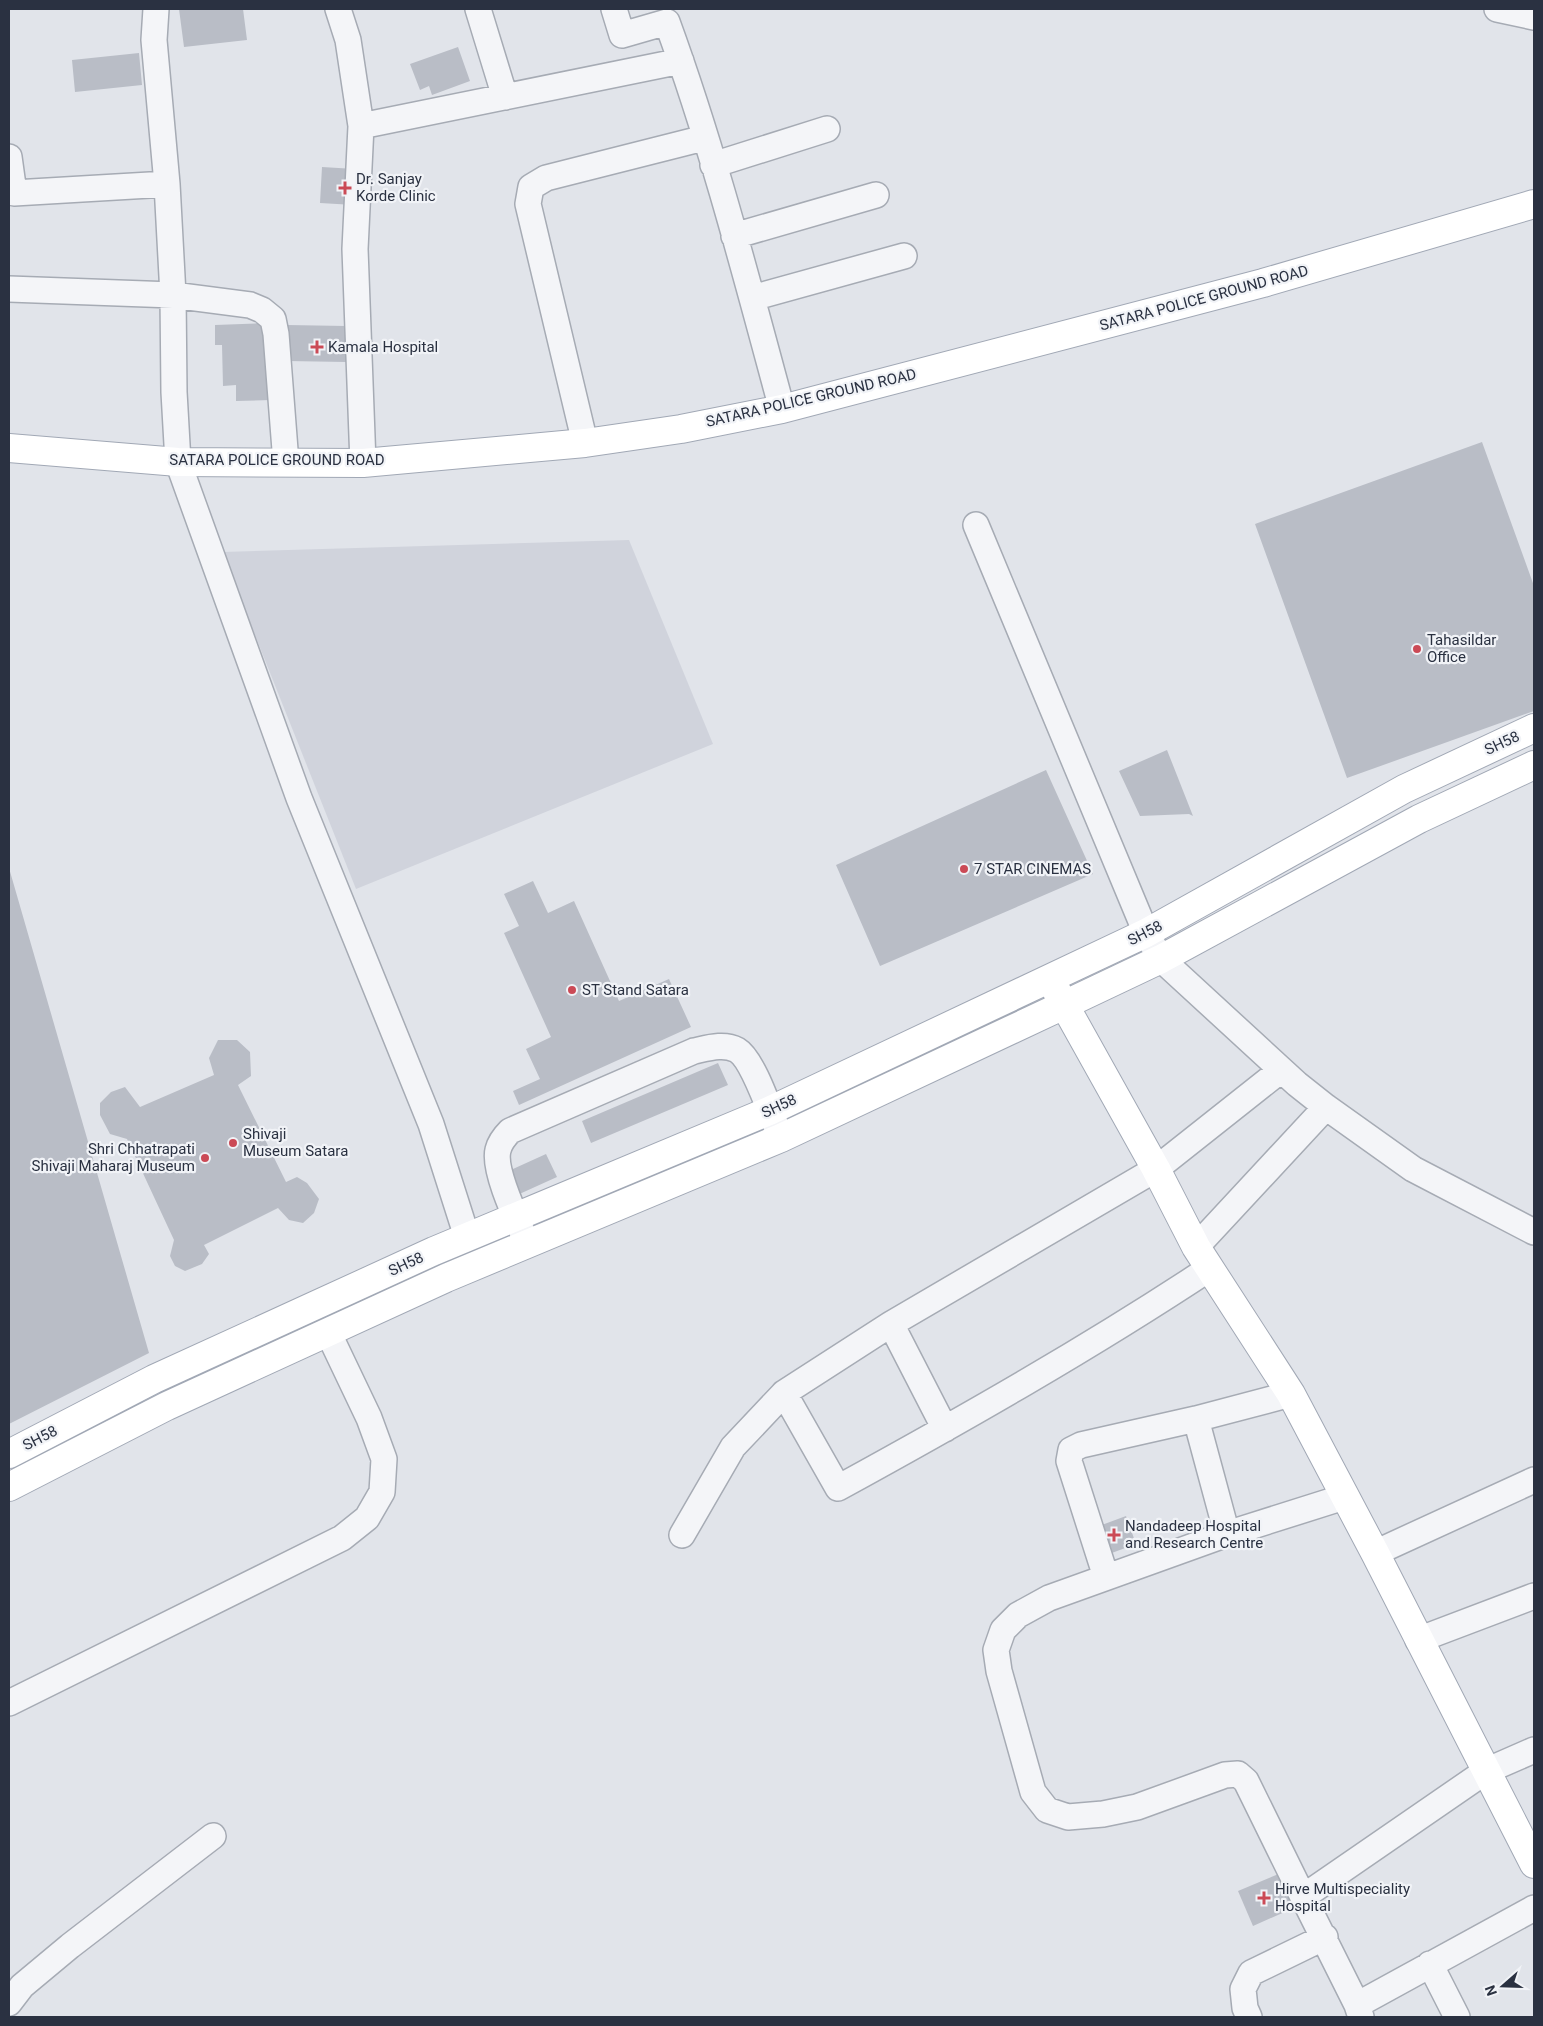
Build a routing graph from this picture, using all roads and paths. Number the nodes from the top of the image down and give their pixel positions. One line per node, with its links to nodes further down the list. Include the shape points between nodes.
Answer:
1 (156, 9): 14 (street, via 154,40)
2 (338, 9): 9 (street, via 348,40)
3 (478, 9): 8 (street)
4 (614, 9): 7 (street, via 622,35 667,22)
5 (1497, 9): 6 (street)
6 (1534, 17)
7 (681, 61): 8 (street); 11 (street)
8 (505, 96): 9 (street)
9 (361, 126): 27 (street, via 355,249)
10 (827, 129): 13 (street)
11 (704, 138): 13 (street); 23 (street, via 546,178 531,187 528,204)
12 (9, 157): 14 (street, via 14,193)
13 (713, 165): 17 (street)
14 (167, 184): 20 (street)
15 (876, 195): 17 (street)
16 (1534, 204): 22 (main road, SATARA POLICE GROUND ROAD, via 1263,283)
17 (734, 236): 21 (street)
18 (904, 256): 21 (street)
19 (9, 289): 20 (street)
20 (173, 295): 25 (street); 26 (street, via 250,305 273,319)
21 (752, 298): 22 (street)
22 (782, 409): 23 (main road, SATARA POLICE GROUND ROAD, via 681,429)
23 (585, 443): 27 (main road, SATARA POLICE GROUND ROAD)
24 (9, 448): 25 (main road, SATARA POLICE GROUND ROAD)
25 (178, 462): 26 (main road, SATARA POLICE GROUND ROAD); 44 (street, via 299,798 431,1124)
26 (286, 462): 27 (main road, SATARA POLICE GROUND ROAD)
27 (364, 463)
28 (976, 525): 33 (street)
29 (1534, 728): 30 (main road, SH58 / SH58)
30 (1487, 750): 32 (main road); 33 (main road, SH58 / SH58, via 1404,789)
31 (1534, 765): 32 (main road, SH58 / SH58)
32 (1501, 780): 34 (main road, SH58 / SH58, via 1419,818)
33 (1146, 933): 34 (street); 35 (main road, SH58 / SH58)
34 (1161, 959): 36 (main road, SH58 / SH58); 37 (street)
35 (1050, 977): 36 (main road); 39 (main road, SH58 / SH58)
36 (1064, 1006): 40 (main road, SH58 / SH58); 41 (main road)
37 (1281, 1070): 38 (street); 41 (street)
38 (1326, 1107): 43 (street, via 1413,1169); 46 (street)
39 (769, 1111): 40 (street); 42 (main road, SH58 / SH58); 42 (street, via 753,1069 737,1050 717,1046 694,1050 510,1131 502,1139 497,1164)
40 (781, 1138): 45 (main road, SH58 / SH58)
41 (1156, 1169): 46 (main road); 47 (street)
42 (516, 1217): 44 (main road, SH58 / SH58); 45 (street)
43 (1534, 1232)
44 (467, 1237): 53 (main road, SH58 / SH58, via 154,1379)
45 (527, 1244): 48 (main road, SH58 / SH58)
46 (1203, 1258): 50 (main road); 52 (street, via 1132,1319)
47 (891, 1324): 49 (street); 52 (street)
48 (328, 1332): 55 (main road, SH58 / SH58, via 167,1406); 65 (street, via 369,1418 384,1459 382,1492 367,1518 342,1538)
49 (784, 1392): 52 (street, via 838,1488); 60 (street, via 733,1448)
50 (1291, 1394): 51 (street); 58 (main road)
51 (1196, 1420): 59 (street); 62 (street, via 1081,1445 1071,1450 1069,1461)
52 (946, 1429)
53 (33, 1441): 54 (main road, SH58 / SH58); 55 (main road)
54 (9, 1454)
55 (46, 1468): 57 (main road, SH58 / SH58)
56 (1534, 1480): 61 (street)
57 (9, 1487)
58 (1344, 1497): 59 (street); 61 (main road)
59 (1226, 1534): 62 (street)
60 (682, 1535)
61 (1375, 1553): 64 (main road)
62 (1106, 1577): 70 (street, via 1049,1598 1018,1614 1003,1630 996,1650 1033,1792 1047,1810 1068,1816 1103,1814 1137,1807 1225,1775 1238,1774 1246,1781)
63 (1534, 1596): 64 (street)
64 (1418, 1640): 67 (main road)
65 (9, 1703)
66 (1534, 1750): 67 (street)
67 (1486, 1771): 69 (main road); 70 (street)
68 (214, 1836): 74 (street, via 70,1946 22,1986)
69 (1534, 1864)
70 (1303, 1897): 72 (street)
71 (1534, 1908): 73 (street)
72 (1325, 1938): 75 (street); 76 (street, via 1251,1973 1243,1989)
73 (1430, 1964): 75 (street); 77 (street)
74 (9, 2003)
75 (1359, 2011)
76 (1249, 2017)
77 (1458, 2017)

